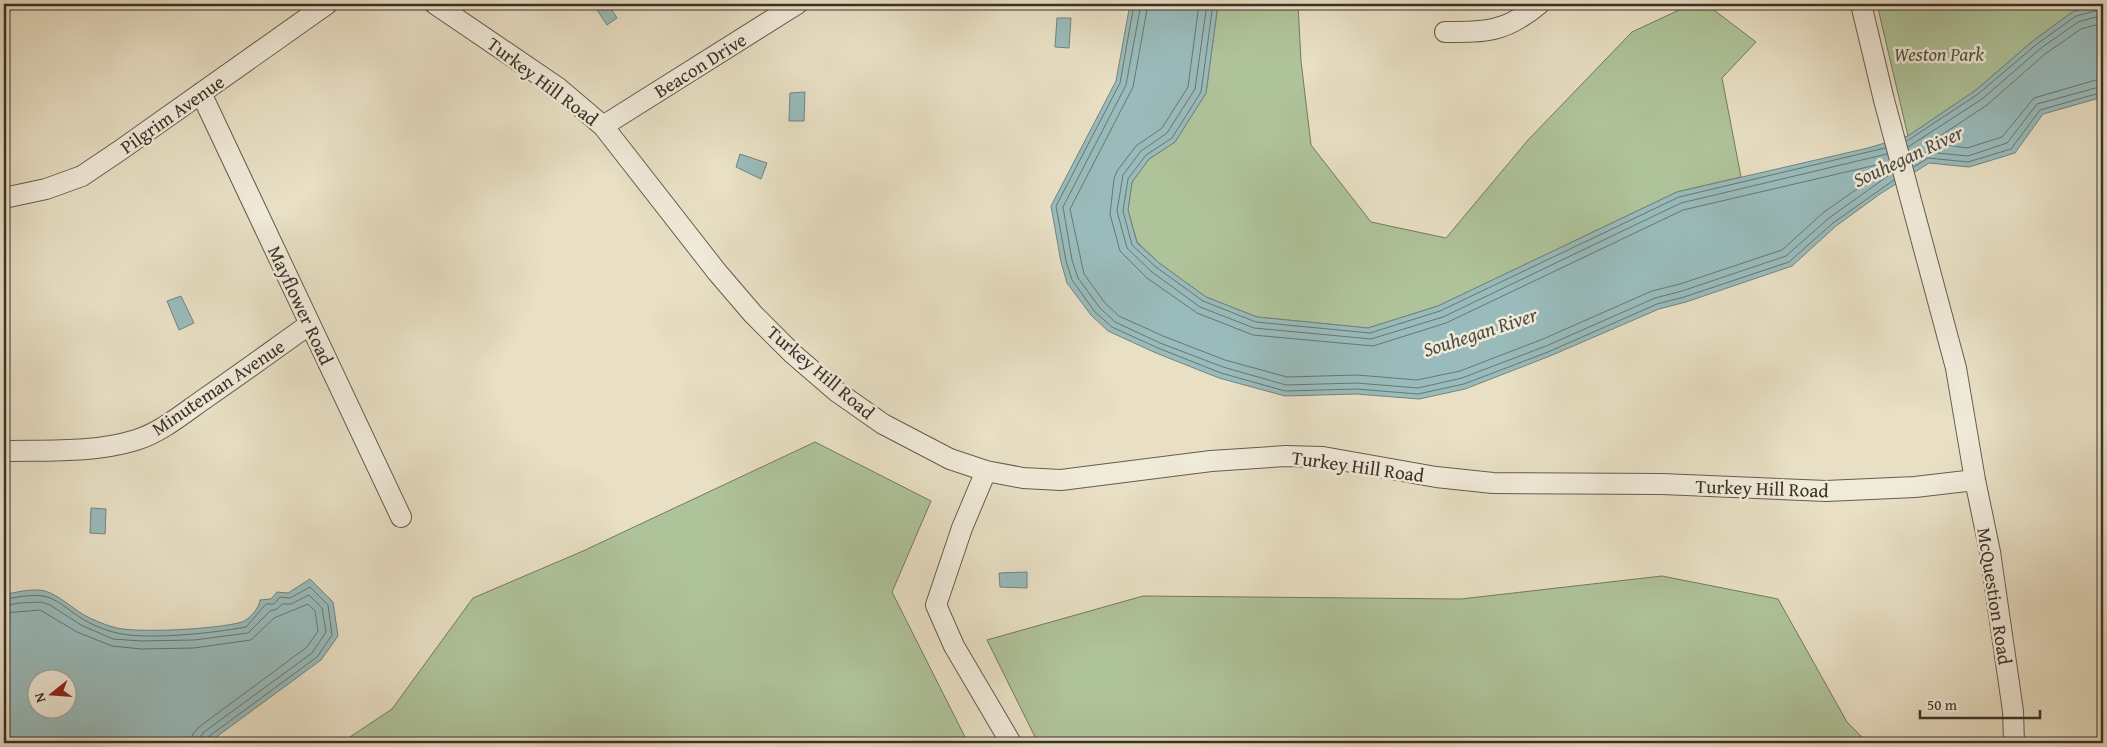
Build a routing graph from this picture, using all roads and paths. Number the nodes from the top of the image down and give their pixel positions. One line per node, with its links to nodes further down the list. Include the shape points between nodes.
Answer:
1 (327, 4): 7 (street, Pilgrim Avenue)
2 (435, 4): 8 (street, Turkey Hill Road, via 557,87)
3 (797, 4): 8 (street, Beacon Drive)
4 (1539, 4): 6 (street, via 1502,28)
5 (1861, 4): 13 (street, via 1956,368)
6 (1445, 32)
7 (201, 93): 9 (street, Pilgrim Avenue, via 82,176 46,189); 10 (street, Mayflower Road)
8 (603, 126): 12 (street, Turkey Hill Road, via 716,272 793,354 836,391 883,424 950,459)
9 (4, 198)
10 (310, 324): 11 (street, Minuteman Avenue, via 156,432 120,444 84,450); 14 (street, Mayflower Road)
11 (4, 451)
12 (986, 471): 13 (street, Turkey Hill Road, via 1023,478 1061,480 1211,461 1286,456 1324,458 1493,483 1662,484 1826,491 1915,487); 15 (street, via 962,528 936,605 954,646)
13 (1975, 480): 16 (street, McQuestion Road, via 1990,552 2013,711)
14 (400, 517)
15 (1011, 743)
16 (2014, 743)

